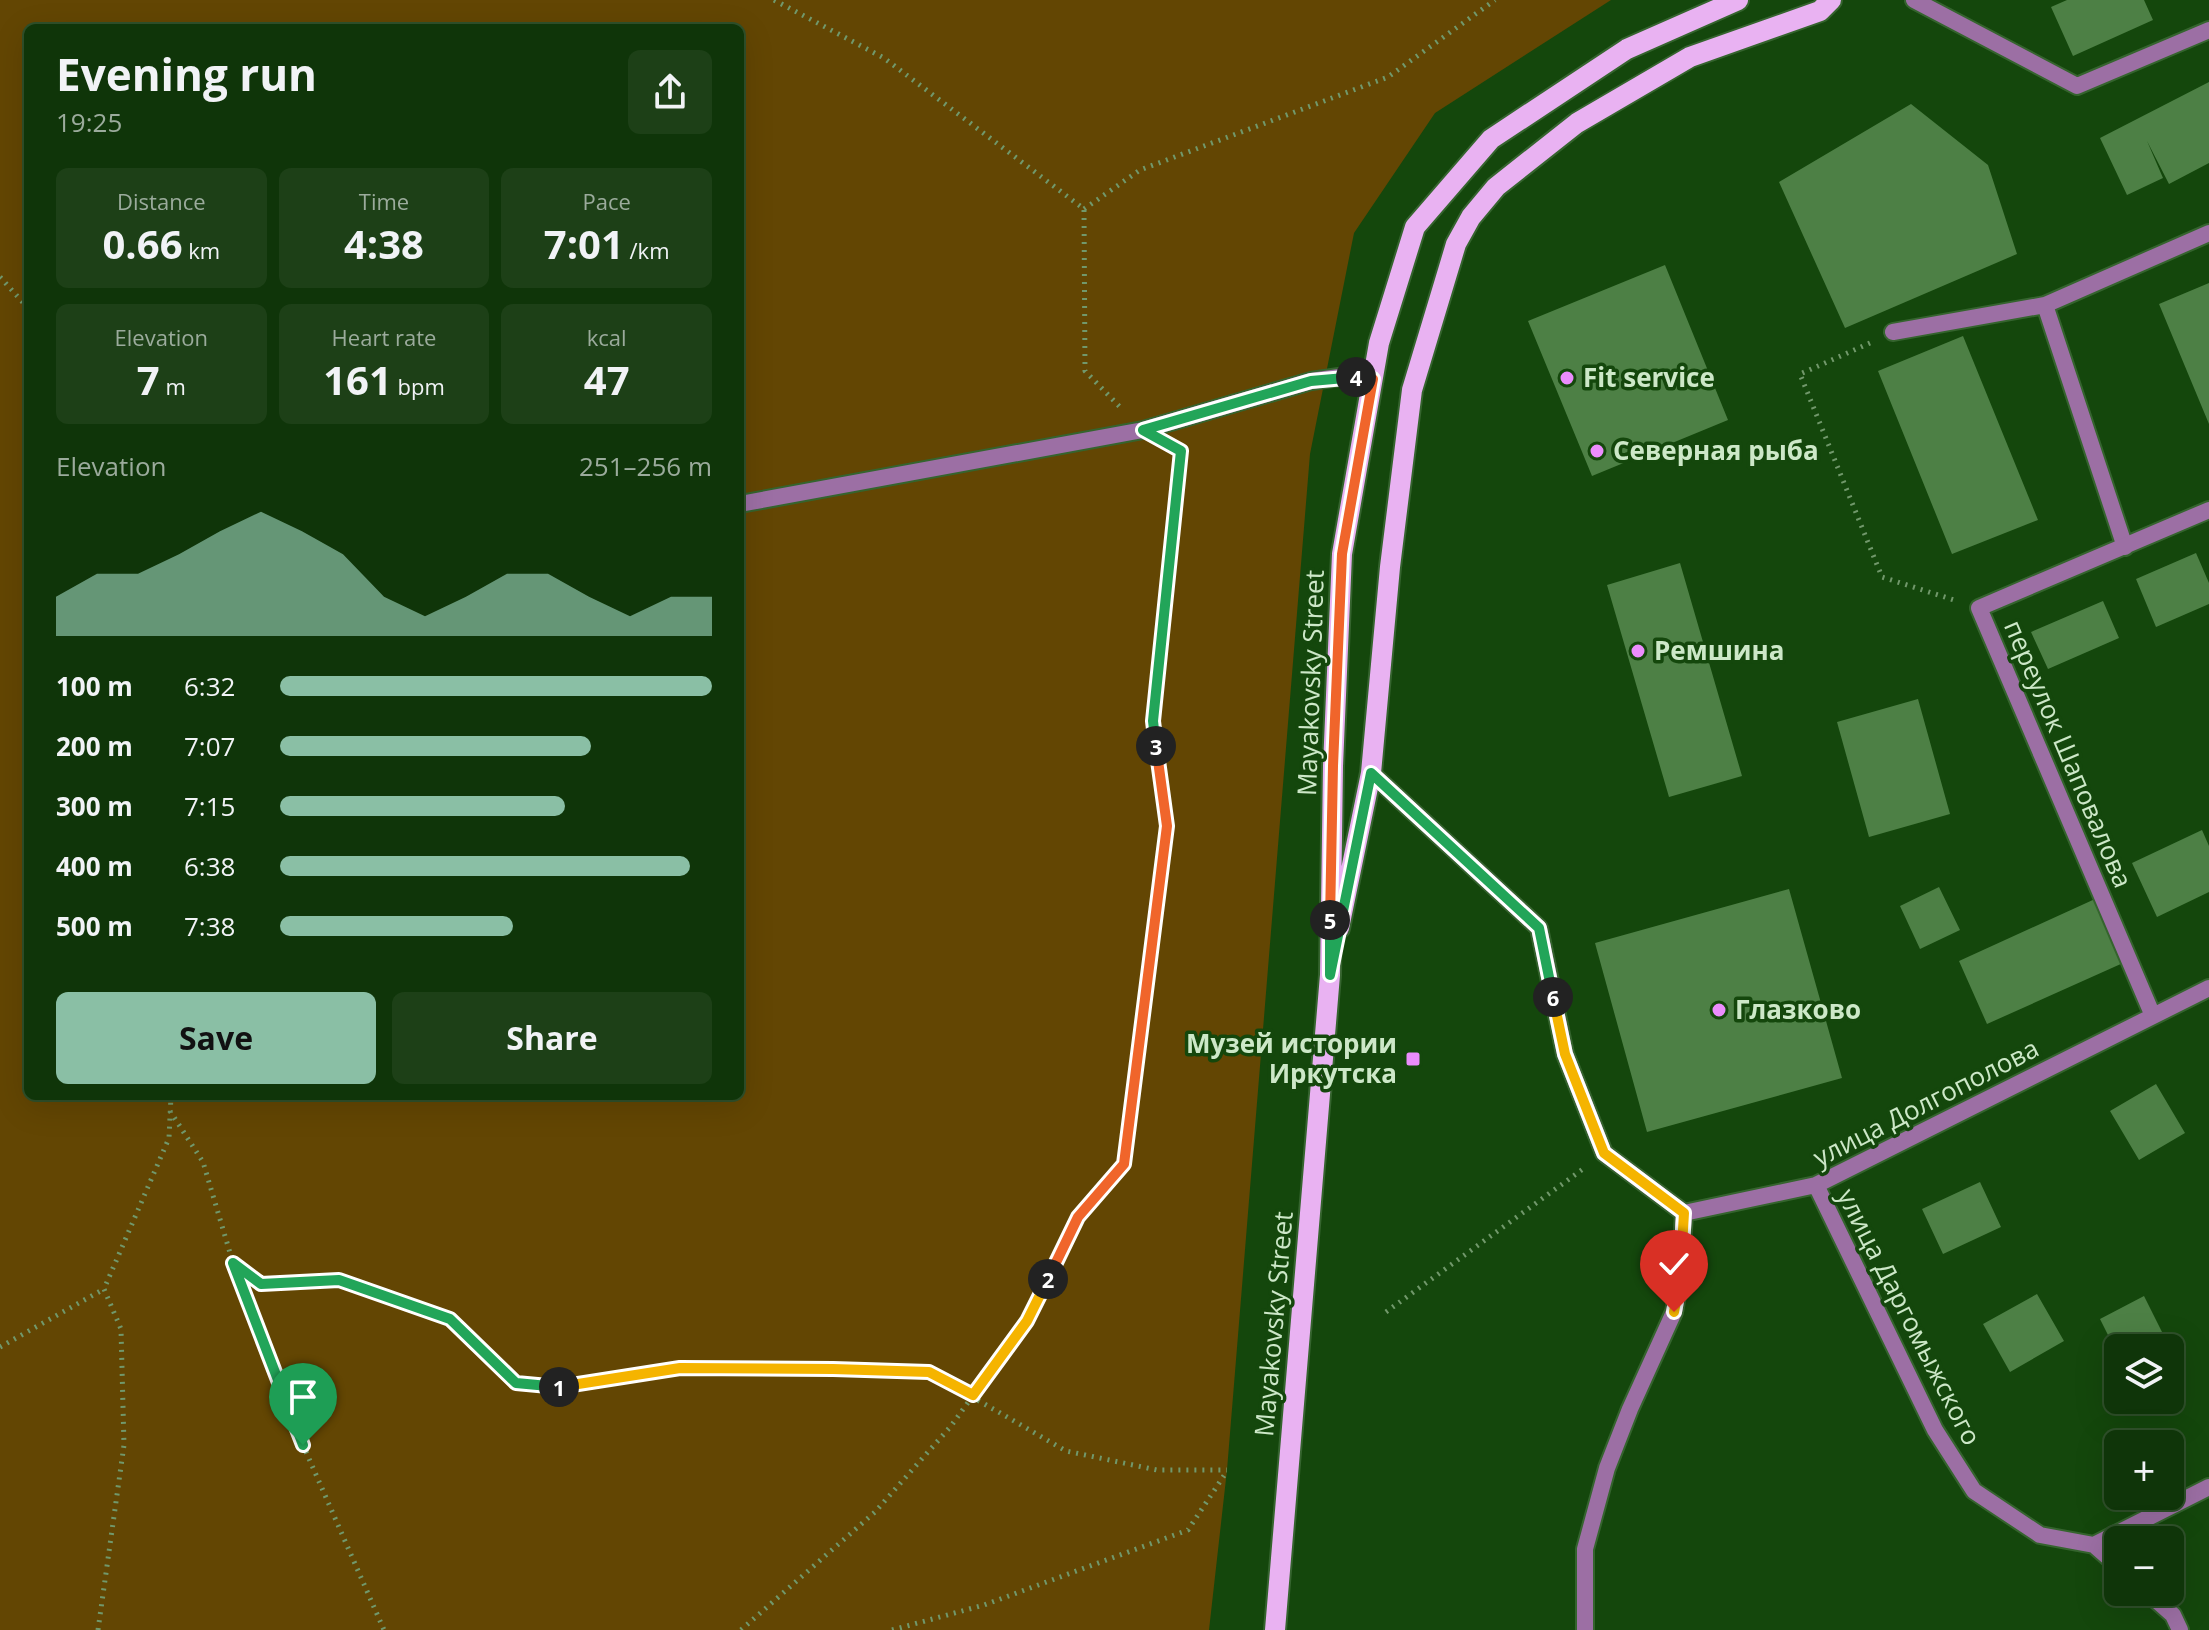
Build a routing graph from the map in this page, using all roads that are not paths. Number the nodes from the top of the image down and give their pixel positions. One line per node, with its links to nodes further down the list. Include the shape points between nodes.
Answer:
1 (1738, 0): 8 (main road, Mayakovsky Street, via 1627,49 1491,139 1415,227)
2 (1831, 0): 12 (main road, Mayakovsky Street, via 1820,11 1690,57 1577,123 1496,187 1471,217 1456,244 1412,390)
3 (1914, 0): 4 (street, via 2077,86)
4 (2209, 30)
5 (2209, 233): 6 (street)
6 (2045, 305): 7 (street); 11 (street)
7 (1893, 332)
8 (1373, 379): 9 (street, via 1311,381 1143,430); 13 (main road, Mayakovsky Street, via 1342,554)
9 (744, 503)
10 (2209, 510): 11 (street, переулок Шаповалова)
11 (2125, 547): 15 (street, переулок Шаповалова, via 1979,608)
12 (1371, 773): 13 (main road, Mayakovsky Street); 17 (street, via 1539,928 1565,1054 1604,1153)
13 (1330, 975): 22 (main road, Mayakovsky Street)
14 (2209, 988): 15 (street, улица Долгополова)
15 (2153, 1016): 16 (street, улица Долгополова)
16 (1816, 1185): 17 (street, улица Долгополова); 19 (street, улица Даргомыжского, via 1935,1430 1974,1491 2040,1535)
17 (1684, 1213): 23 (street, via 1674,1312 1607,1468 1585,1549)
18 (2209, 1487): 19 (street)
19 (2094, 1545): 20 (street)
20 (2104, 1554)
21 (2163, 1606): 24 (street)
22 (1275, 1630)
23 (1585, 1630)
24 (2180, 1630)

